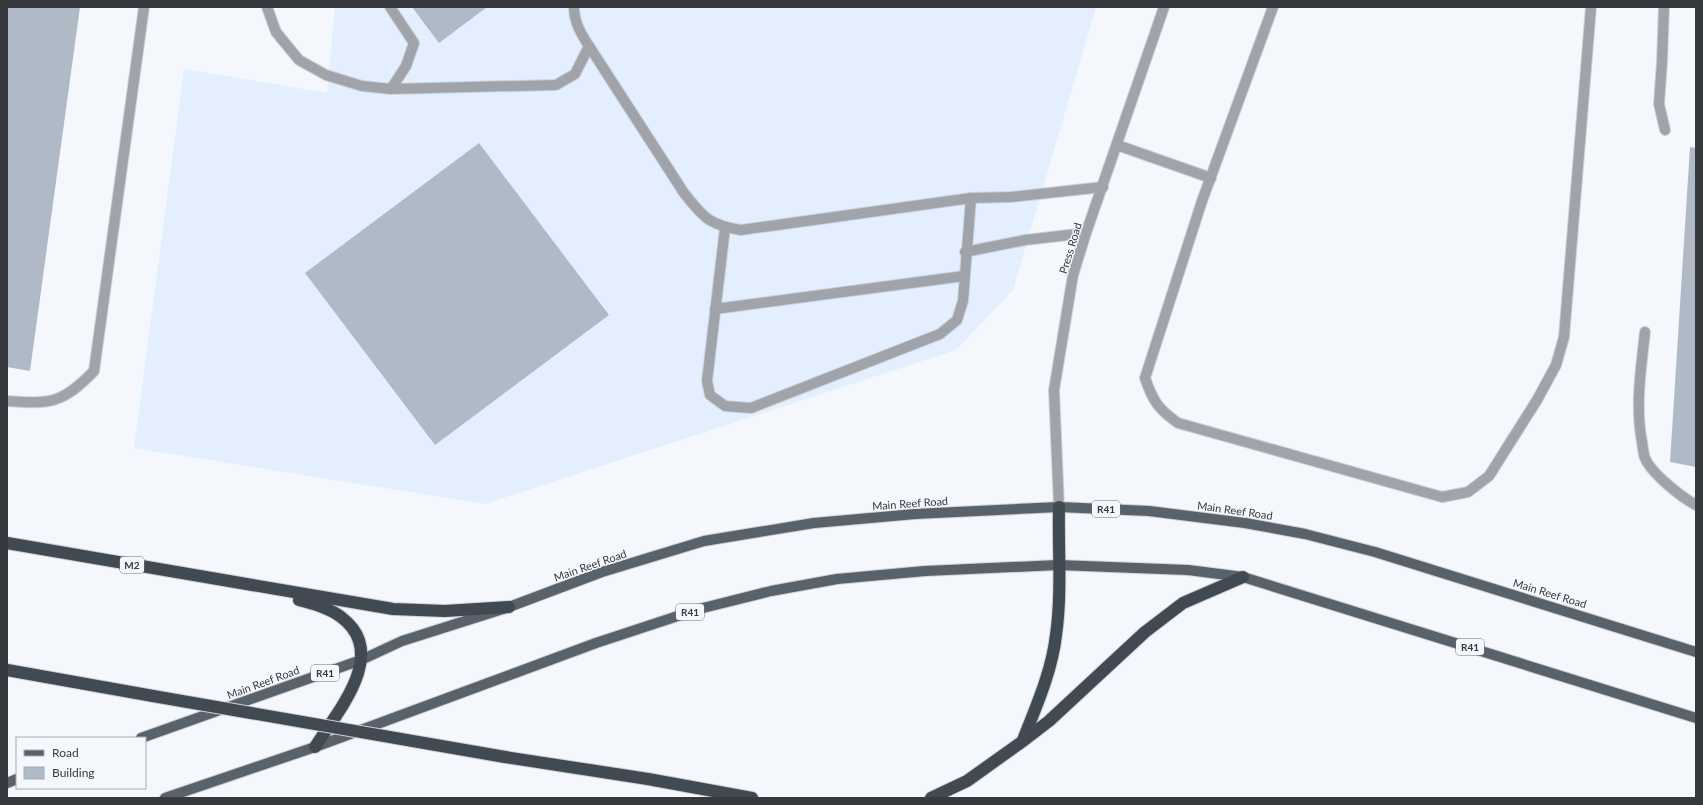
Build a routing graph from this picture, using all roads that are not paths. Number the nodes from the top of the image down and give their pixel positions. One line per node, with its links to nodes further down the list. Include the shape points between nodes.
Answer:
1 (144, 7): 22 (street, via 94,371 79,387 59,400 41,403)
2 (267, 7): 10 (street, via 276,32 299,60 326,75 362,86)
3 (390, 7): 10 (street, via 414,43 406,66)
4 (574, 7): 9 (street, via 578,29)
5 (1164, 7): 12 (street, Press Road)
6 (1273, 7): 13 (street)
7 (1591, 7): 13 (street, via 1564,337 1556,365 1537,400 1489,476 1468,492 1442,497 1178,423 1163,413 1153,400 1145,378)
8 (1664, 7): 11 (street, via 1659,104)
9 (589, 46): 10 (street, via 575,74 556,85); 16 (street, via 684,193 700,212 713,223)
10 (391, 89)
11 (1665, 130)
12 (1117, 145): 13 (street); 14 (street, Press Road)
13 (1211, 178)
14 (1103, 187): 15 (street, via 1011,197); 17 (street, Press Road)
15 (971, 198): 16 (street, via 742,230); 18 (street)
16 (725, 228): 20 (street)
17 (1086, 233): 18 (street, via 1025,240); 24 (street, Press Road, via 1074,275 1054,390)
18 (965, 252): 19 (street)
19 (964, 276): 20 (street); 20 (street, via 963,301 957,320 940,334 751,408 725,406 710,395 707,381)
20 (716, 309)
21 (1645, 332): 23 (street, via 1639,388 1639,427 1645,458 1663,480 1686,500)
22 (7, 401)
23 (1696, 505)
24 (1059, 507): 26 (highway); 29 (main road, Main Reef Road / R41, via 814,522 704,541 602,572); 30 (main road, Main Reef Road / R41, via 1149,511 1245,523 1305,534 1375,552)
25 (7, 543): 28 (highway, M2)
26 (1058, 565): 27 (main road, R41, via 1188,570); 35 (highway, via 1059,609 1056,637 1040,695); 36 (main road, R41, via 925,571 837,579 699,609)
27 (1243, 577): 33 (main road, R41); 35 (highway, via 1214,588 1176,608 1145,632)
28 (258, 587): 29 (highway, via 393,609 420,611); 31 (highway, via 341,616 359,640)
29 (509, 607): 31 (main road, Main Reef Road / R41, via 402,641)
30 (1696, 652)
31 (361, 660): 34 (main road, Main Reef Road / R41); 36 (highway, via 354,687)
32 (7, 670): 38 (highway, bridge)
33 (1696, 718)
34 (144, 737)
35 (1023, 741): 39 (highway, via 967,781)
36 (315, 747): 37 (main road, R41)
37 (165, 798)
38 (752, 798)
39 (931, 798)

